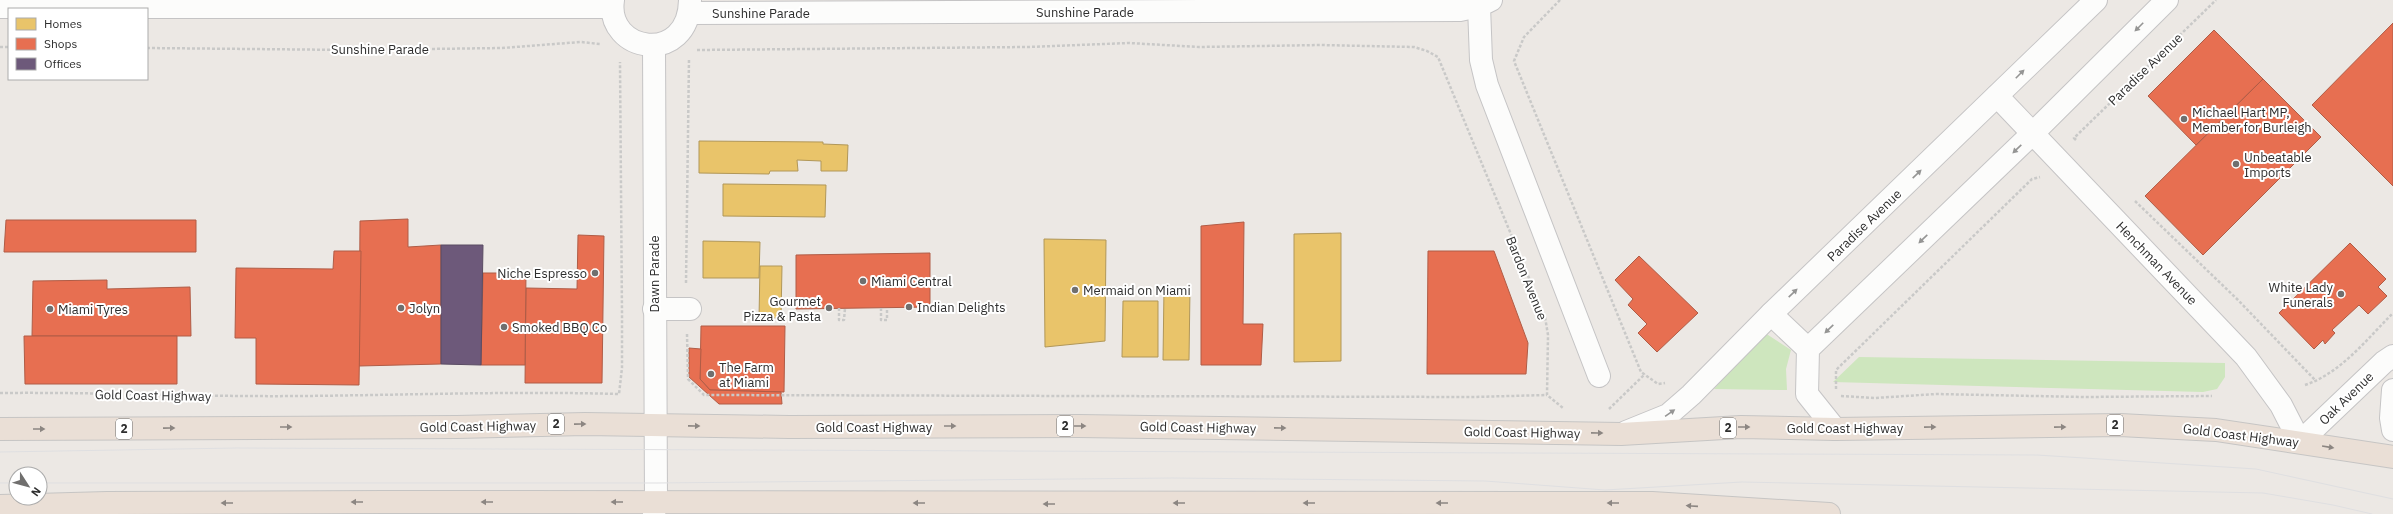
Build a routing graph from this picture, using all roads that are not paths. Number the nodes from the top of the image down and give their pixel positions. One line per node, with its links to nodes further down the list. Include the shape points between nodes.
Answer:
1 (2096, 0): 8 (street, Paradise Avenue, one-way to 1)
2 (2167, 0): 9 (street, one-way to 9)
3 (612, 3): 5 (street); 7 (street, via 620,30 633,41)
4 (1485, 3): 6 (street, Sunshine Parade, via 1453,10); 15 (street, via 1482,60 1487,85)
5 (0, 7)
6 (690, 7): 7 (street, via 683,30 673,39)
7 (654, 45): 10 (street, Dawn Parade)
8 (1997, 96): 9 (street, Henchman Avenue); 12 (street, Paradise Avenue, one-way to 8)
9 (2033, 133): 13 (street, one-way to 13); 22 (street, Henchman Avenue, via 2246,357 2281,405)
10 (654, 309): 11 (street); 17 (street, Dawn Parade)
11 (688, 309)
12 (1771, 314): 13 (street); 21 (street, Paradise Avenue, one-way to 12, via 1668,415)
13 (1808, 349): 19 (street, via 1808,394)
14 (2393, 356): 22 (street, Oak Avenue)
15 (1599, 376)
16 (2393, 390): 20 (street, Oak Avenue)
17 (656, 425): 18 (highway, Gold Coast Highway / 2, one-way to 17); 21 (highway, Gold Coast Highway / 2, one-way to 21, via 1078,426); 25 (street, Dawn Parade)
18 (0, 429)
19 (1835, 429): 21 (highway, Gold Coast Highway / 2, one-way to 19, via 1741,427); 22 (highway, Gold Coast Highway / 2, one-way to 22, via 2120,425 2216,430)
20 (2393, 430)
21 (1621, 434)
22 (2300, 442): 23 (highway, Gold Coast Highway / 2, one-way to 23)
23 (2393, 457)
24 (0, 506): 25 (highway, one-way to 24, via 107,503)
25 (655, 508): 26 (highway, one-way to 25)
26 (978, 509): 27 (highway, one-way to 26)
27 (1247, 509): 28 (highway, one-way to 27)
28 (1478, 509): 29 (highway, one-way to 28)
29 (1650, 509): 30 (highway, one-way to 29)
30 (1829, 514)

